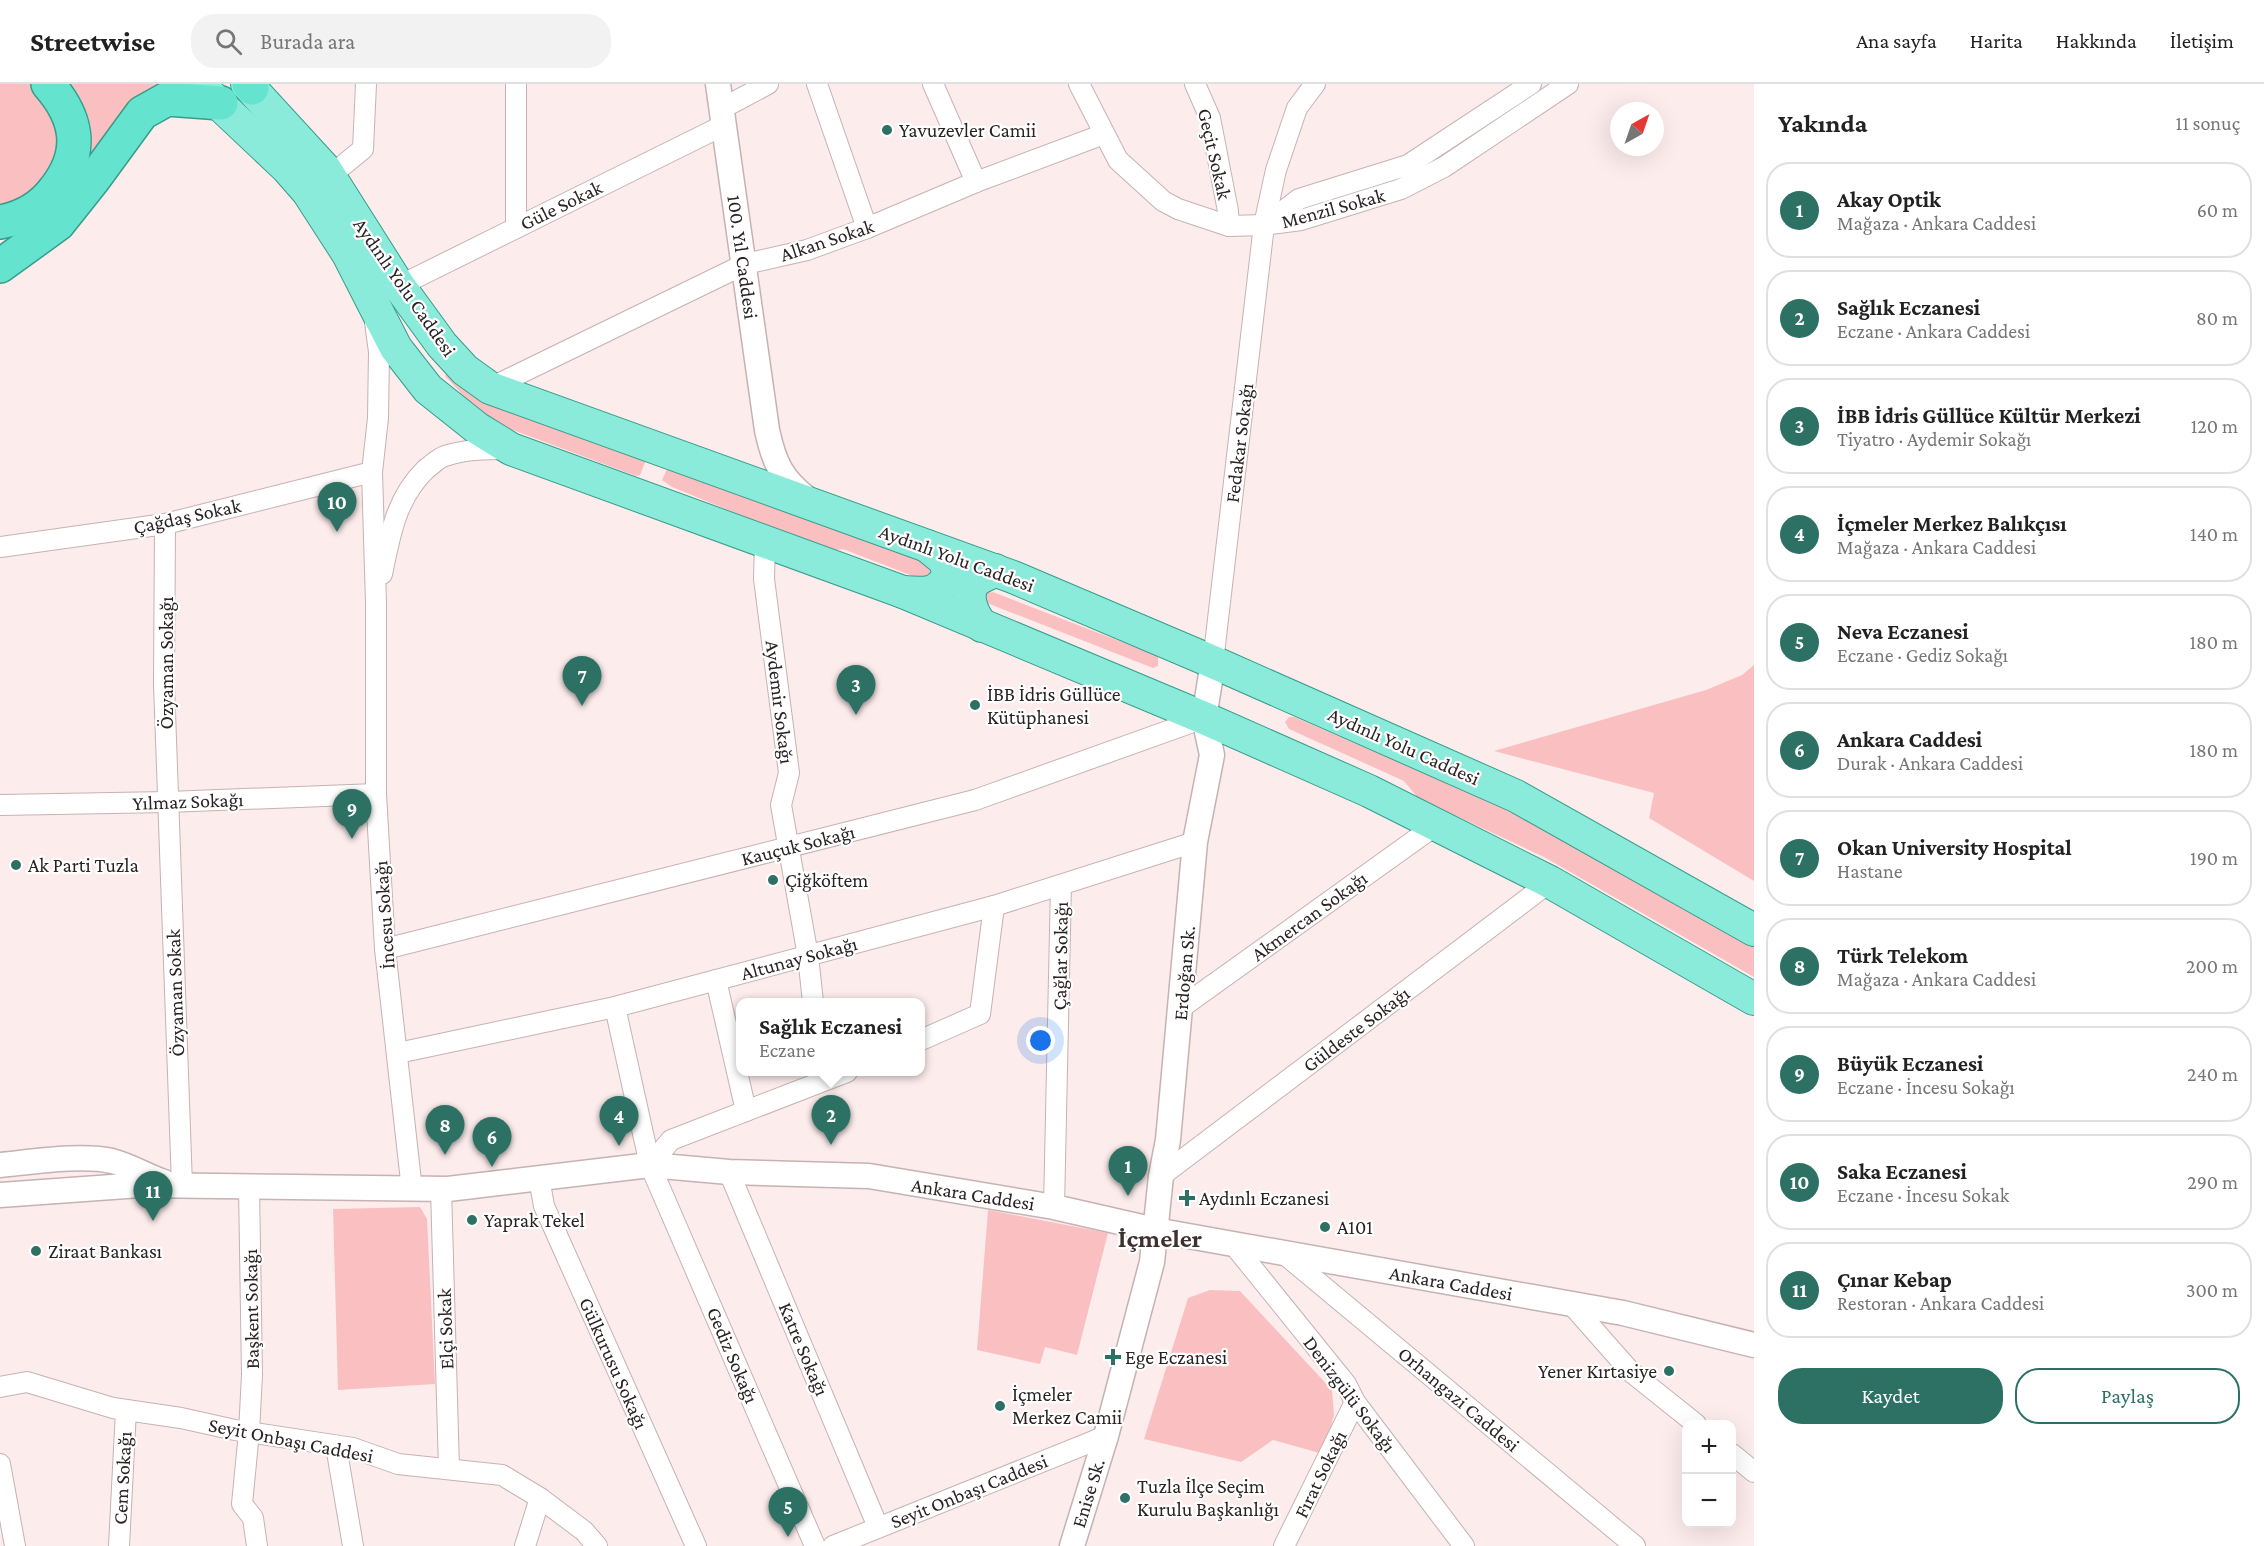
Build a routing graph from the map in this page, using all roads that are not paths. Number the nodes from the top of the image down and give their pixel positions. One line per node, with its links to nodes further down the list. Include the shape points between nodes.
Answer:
1 (48, 84): 21 (highway, via 63,100 73,132 74,154 66,175 42,203 15,220)
2 (366, 84): 19 (street, via 363,149)
3 (516, 84): 24 (street)
4 (718, 84): 17 (street, 100. Yıl Caddesi)
5 (768, 84): 17 (street, Güle Sokak)
6 (817, 84): 25 (street)
7 (933, 84): 20 (street)
8 (1079, 84): 18 (street)
9 (1195, 84): 23 (street, Geçit Sokak, via 1210,118)
10 (1296, 84): 16 (street)
11 (1315, 84): 16 (street)
12 (1531, 84): 22 (street, Menzil Sokak, via 1408,165 1299,199)
13 (1568, 84): 22 (street, Menzil Sokak, via 1444,167 1401,189 1301,220)
14 (249, 86): 19 (main road, Aydınlı Yolu Caddesi)
15 (210, 94): 27 (highway, via 167,99 142,113 58,224); 29 (main road, via 308,192)
16 (1297, 108): 22 (street, Fedakar Sokağı, via 1276,170)
17 (723, 117): 24 (street, Güle Sokak); 26 (street, 100. Yıl Caddesi)
18 (1104, 134): 20 (street, Alkan Sokak); 23 (street, via 1118,160 1163,201)
19 (330, 176): 28 (main road, Aydınlı Yolu Caddesi)
20 (976, 182): 25 (street, Alkan Sokak)
21 (0, 222)
22 (1264, 225): 23 (street); 46 (street, Fedakar Sokağı)
23 (1228, 226)
24 (516, 228): 28 (street, Güle Sokak)
25 (867, 228): 26 (street, Alkan Sokak, via 807,250)
26 (744, 264): 30 (street, Alkan Sokak); 31 (street, 100. Yıl Caddesi)
27 (0, 266)
28 (399, 286): 30 (main road, Aydınlı Yolu Caddesi, via 442,345 465,370)
29 (369, 293): 32 (main road, via 396,348 428,389); 35 (street, via 379,352)
30 (490, 388): 33 (main road, Aydınlı Yolu Caddesi)
31 (766, 430): 34 (street, via 764,459 754,471 743,475); 37 (street, via 780,471 793,488)
32 (511, 449): 36 (main road); 44 (street, via 443,457 418,478 404,497 392,526)
33 (681, 458): 34 (main road, Aydınlı Yolu Caddesi); 36 (main road, via 665,459 656,464 652,474 658,493)
34 (719, 471): 37 (main road, Aydınlı Yolu Caddesi)
35 (372, 472): 38 (street, Çağdaş Sokak); 44 (street)
36 (672, 506): 39 (main road)
37 (818, 507): 40 (main road, Aydınlı Yolu Caddesi)
38 (165, 524): 41 (street, Çağdaş Sokak); 49 (street, Özyaman Sokağı)
39 (765, 542): 43 (main road); 53 (street, Aydemir Sokağı, via 764,579 789,773 781,805)
40 (927, 546): 42 (main road, Aydınlı Yolu Caddesi); 43 (main road, via 944,560 949,573 945,584 927,594)
41 (0, 547)
42 (995, 570): 45 (main road, via 975,581 970,593 971,611); 46 (main road, Aydınlı Yolu Caddesi)
43 (903, 592): 45 (main road)
44 (376, 603): 48 (street, İncesu Sokağı)
45 (982, 626): 47 (main road)
46 (1213, 662): 47 (street); 57 (main road, Aydınlı Yolu Caddesi, via 1516,796)
47 (1204, 718): 51 (main road, via 1369,790); 52 (street, Erdoğan Sk., via 1212,755); 53 (street, Kauçuk Sokağı, via 975,801)
48 (376, 794): 49 (street, Yılmaz Sokağı); 58 (street, İncesu Sokağı)
49 (168, 802): 50 (street, Yılmaz Sokağı); 71 (street, Özyaman Sokak)
50 (0, 804)
51 (1436, 825): 54 (main road); 64 (street, Akmercan Sokağı)
52 (1195, 842): 55 (street, Altunay Sokağı); 64 (street, Erdoğan Sk.)
53 (788, 847): 58 (street, Kauçuk Sokağı); 59 (street, Aydemir Sokağı)
54 (1550, 882): 62 (main road); 76 (street, Güldeste Sokağı)
55 (1061, 885): 56 (street, Altunay Sokağı); 83 (street, Çağlar Sokağı)
56 (994, 906): 59 (street, Altunay Sokağı); 65 (street, via 980,1014)
57 (1754, 930)
58 (385, 949): 66 (street, İncesu Sokağı)
59 (808, 956): 60 (street, Altunay Sokağı); 61 (street, Aydemir Sokağı)
60 (716, 980): 63 (street, Altunay Sokağı); 67 (street)
61 (813, 998)
62 (1754, 999)
63 (615, 1007): 66 (street, Altunay Sokağı); 72 (street, Gediz Sokağı)
64 (1182, 1007): 76 (street, Erdoğan Sk.)
65 (925, 1038)
66 (398, 1053): 81 (street, İncesu Sokağı)
67 (736, 1067)
68 (738, 1076): 70 (street)
69 (820, 1077): 70 (street)
70 (746, 1111): 72 (street, via 671,1140)
71 (180, 1151): 74 (street, via 168,1172); 78 (street, Özyaman Sokak)
72 (650, 1164): 75 (street, Ankara Caddesi); 77 (street, Ankara Caddesi); 110 (street, Gediz Sokağı)
73 (2, 1165): 74 (street, Ankara Caddesi, via 91,1158)
74 (130, 1167): 78 (street, Ankara Caddesi)
75 (729, 1172): 83 (street, Ankara Caddesi, via 869,1176); 101 (street, Katre Sokağı)
76 (1161, 1176): 84 (street, Erdoğan Sk.)
77 (538, 1178): 80 (street, Ankara Caddesi); 109 (street, Gülkurusu Sokağı, via 544,1206)
78 (182, 1185): 79 (street, Ankara Caddesi); 82 (street, Ankara Caddesi)
79 (249, 1186): 81 (street, Ankara Caddesi); 93 (street, Başkent Sokağı)
80 (441, 1189): 81 (street, Ankara Caddesi); 98 (street, Elçi Sokak)
81 (412, 1190)
82 (3, 1195)
83 (1054, 1207): 84 (street, Ankara Caddesi)
84 (1155, 1230): 85 (street, Ankara Caddesi); 94 (street, Enise Sk., via 1152,1262)
85 (1233, 1244): 86 (street, Ankara Caddesi); 90 (street, Denizgülü Sokağı, via 1346,1384)
86 (1282, 1253): 87 (street, Ankara Caddesi); 115 (street, Orhangazi Caddesi)
87 (1571, 1304): 88 (street, Ankara Caddesi); 92 (street, via 1631,1372)
88 (1754, 1345)
89 (0, 1387): 91 (street, Seyit Onbaşı Caddesi, via 27,1382)
90 (1355, 1402): 113 (street, Fırat Sokağı); 114 (street, Denizgülü Sokağı)
91 (126, 1410): 93 (street, Seyit Onbaşı Caddesi); 104 (street, Cem Sokağı)
92 (1690, 1420)
93 (249, 1432): 95 (street, Seyit Onbaşı Caddesi); 105 (street, Başkent Sokağı, via 242,1504 254,1518)
94 (1106, 1436): 101 (street, Seyit Onbaşı Caddesi); 112 (street, Enise Sk.)
95 (336, 1446): 98 (street, Seyit Onbaşı Caddesi, via 398,1464); 106 (street)
96 (1736, 1458): 99 (street)
97 (0, 1464): 103 (street)
98 (449, 1469): 100 (street, Seyit Onbaşı Caddesi, via 502,1475)
99 (1754, 1472)
100 (540, 1498): 107 (street); 108 (street, Seyit Onbaşı Caddesi, via 584,1531)
101 (878, 1527): 102 (street, Seyit Onbaşı Caddesi)
102 (860, 1540): 111 (street, Seyit Onbaşı Caddesi)
103 (15, 1546)
104 (119, 1546)
105 (257, 1546)
106 (353, 1546)
107 (525, 1546)
108 (597, 1546)
109 (696, 1546)
110 (815, 1546)
111 (833, 1546)
112 (1072, 1546)
113 (1284, 1546)
114 (1464, 1546)
115 (1635, 1546)

